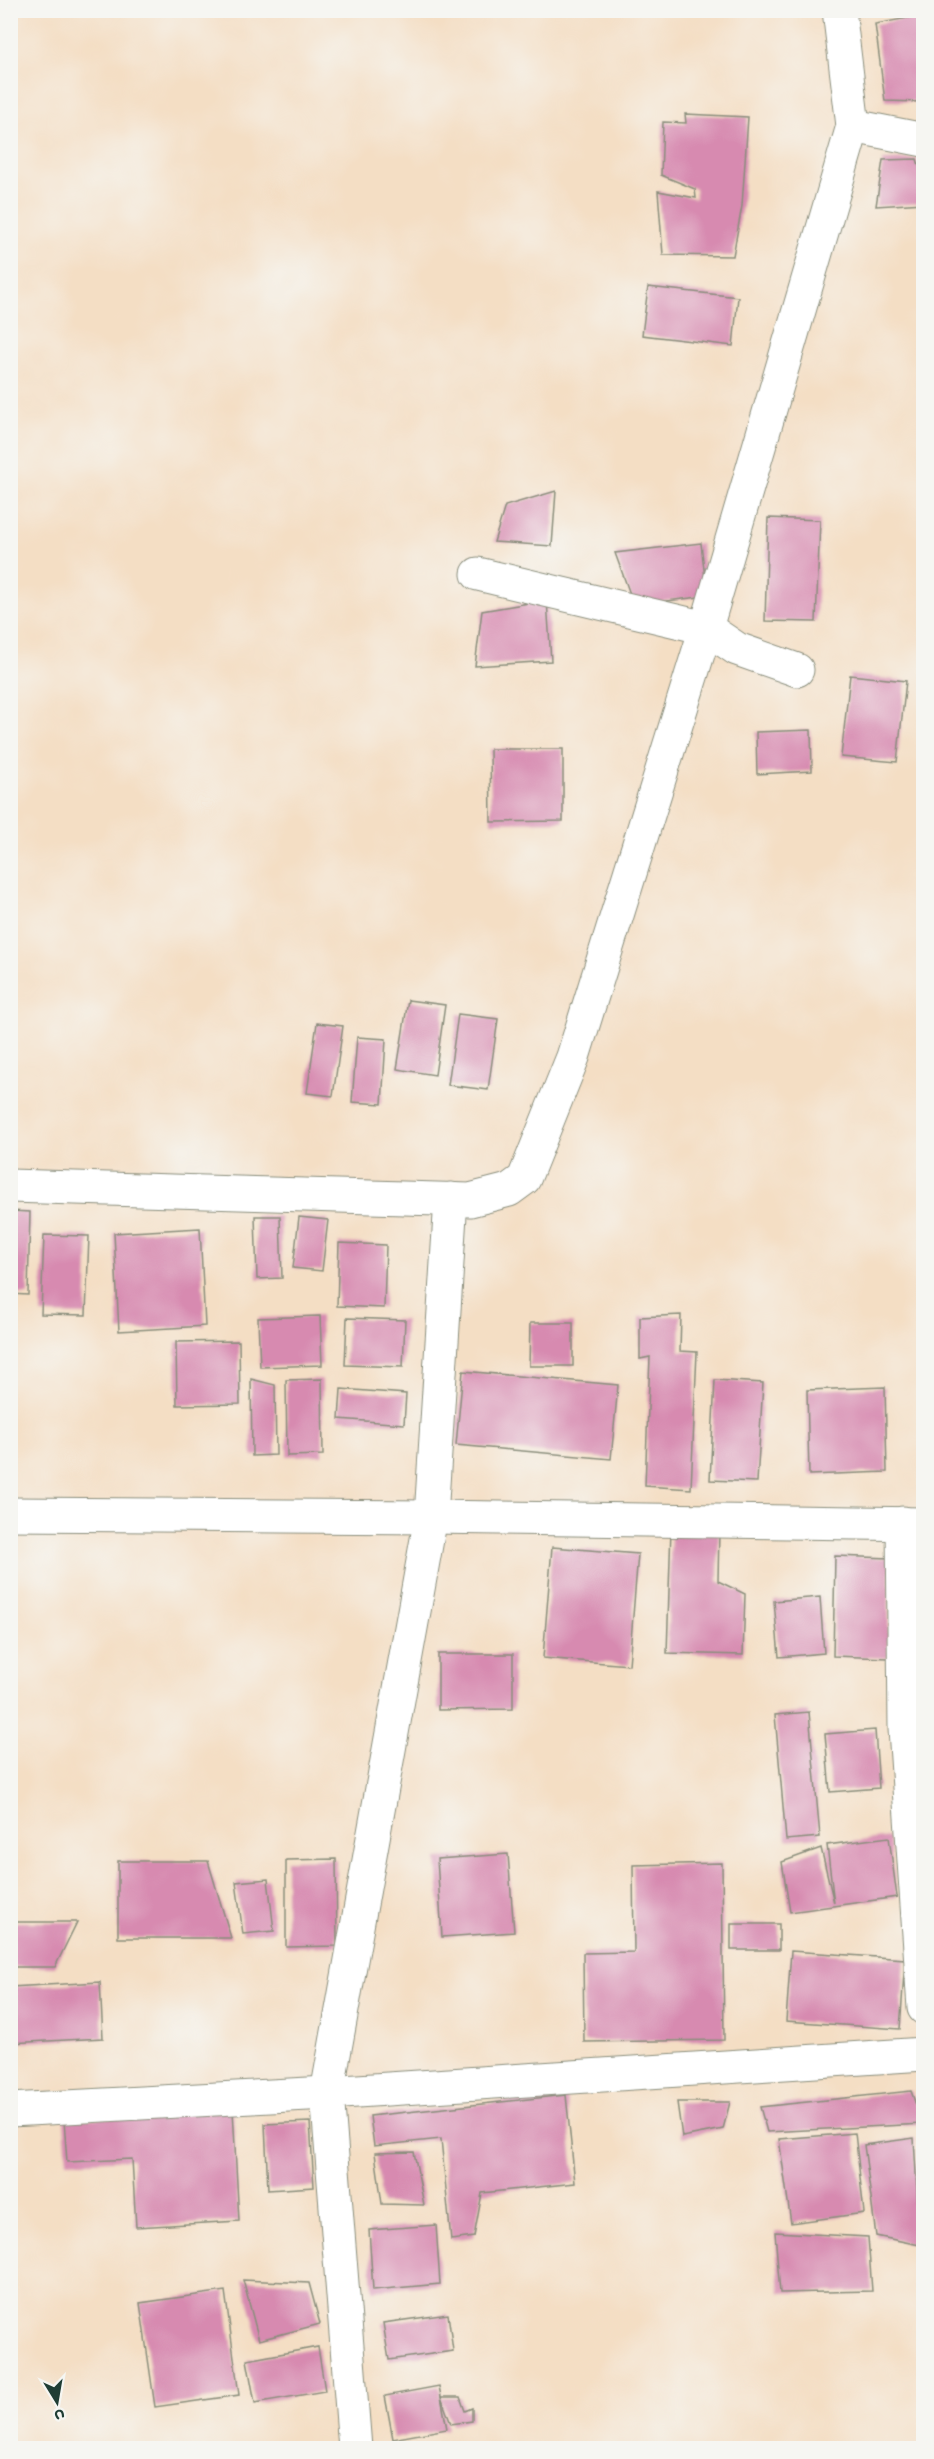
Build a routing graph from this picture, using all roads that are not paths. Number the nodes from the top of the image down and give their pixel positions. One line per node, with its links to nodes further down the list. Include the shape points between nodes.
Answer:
1 (839, 10): 2 (street)
2 (854, 126): 3 (street); 5 (street)
3 (924, 140)
4 (478, 574): 5 (street)
5 (706, 628): 6 (street, via 737,649); 8 (street, via 573,1057 524,1179 508,1190 470,1200)
6 (797, 670)
7 (10, 1186): 8 (street)
8 (451, 1199): 10 (street)
9 (10, 1514): 10 (street)
10 (431, 1517): 11 (street); 15 (street)
11 (913, 1524): 12 (street)
12 (914, 1731): 13 (street)
13 (923, 1993)
14 (924, 2054): 15 (street)
15 (327, 2093): 16 (street); 17 (street)
16 (10, 2110)
17 (355, 2448)

